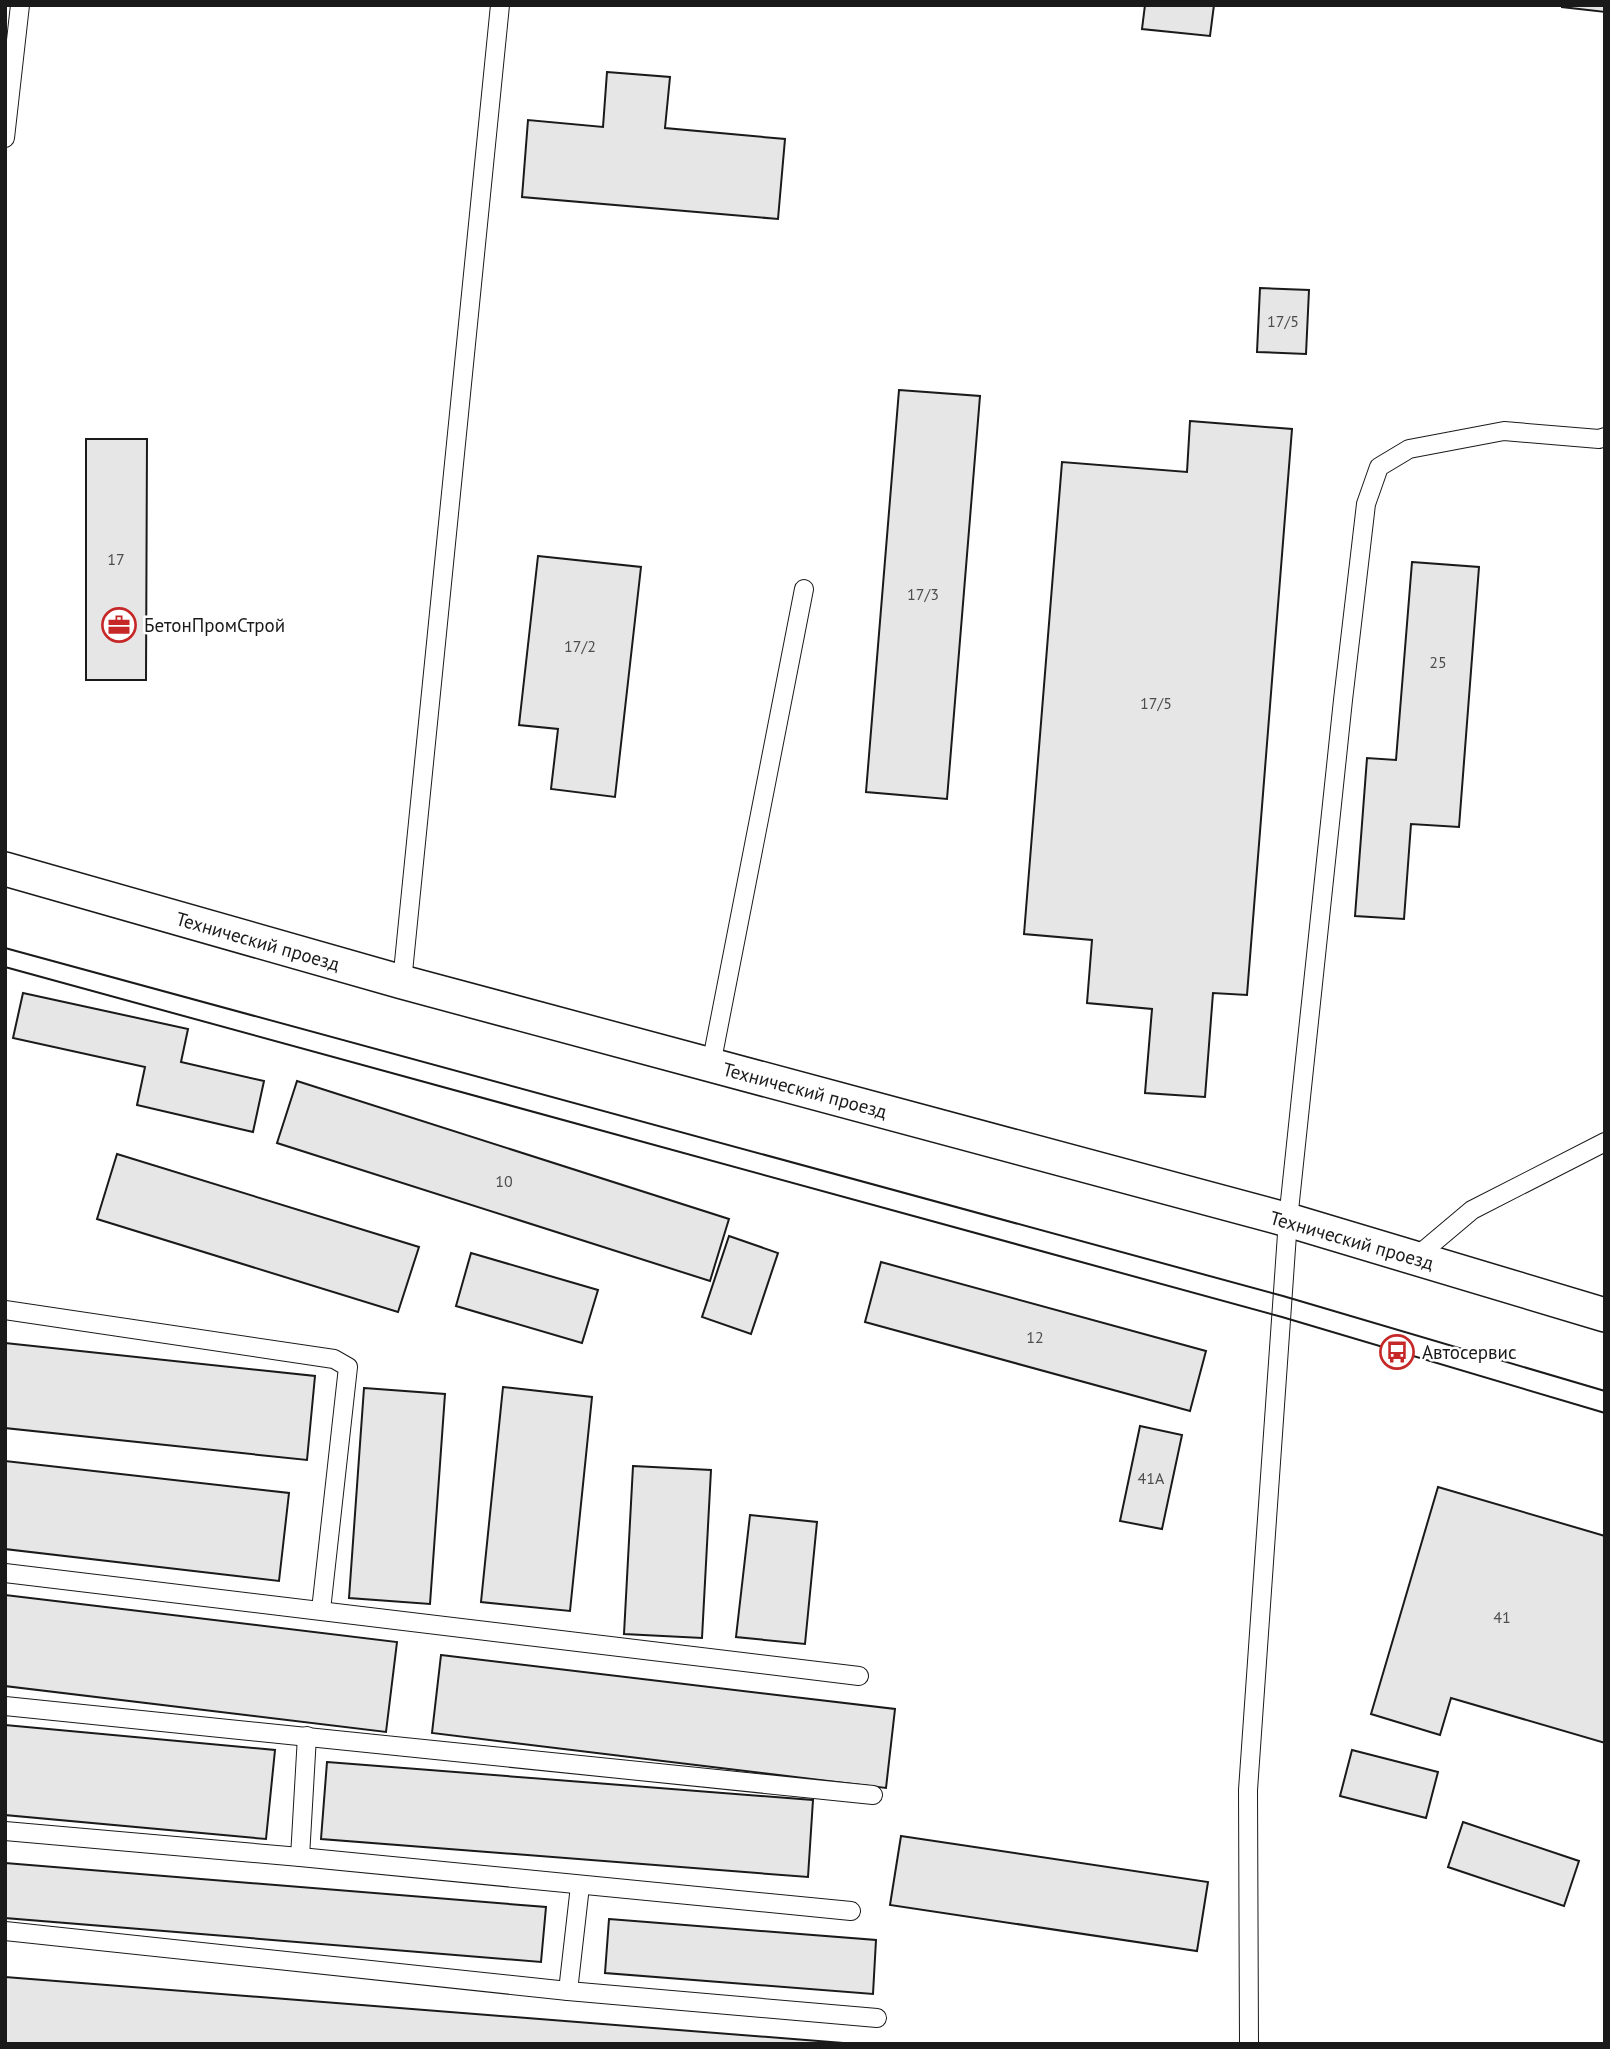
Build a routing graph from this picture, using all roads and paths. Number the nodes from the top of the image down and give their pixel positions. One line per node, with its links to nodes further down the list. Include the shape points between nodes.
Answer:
1 (20, 5): 3 (lane)
2 (500, 5): 7 (lane)
3 (5, 138)
4 (1605, 438): 10 (lane, via 1504,431 1409,449 1379,467 1366,505 1347,661)
5 (804, 589): 8 (lane)
6 (5, 869): 7 (street, Технический проезд)
7 (402, 982): 8 (street, Технический проезд)
8 (711, 1065): 10 (street, Технический проезд)
9 (1605, 1142): 11 (lane, via 1472,1210)
10 (1288, 1220): 11 (street, Технический проезд); 27 (lane, via 1248,1790)
11 (1415, 1258): 13 (street, Технический проезд)
12 (5, 1310): 15 (lane, via 334,1359 348,1367)
13 (1605, 1315)
14 (5, 1573): 15 (lane)
15 (321, 1610): 16 (lane)
16 (859, 1676)
17 (5, 1706): 18 (lane)
18 (307, 1735): 19 (lane); 21 (lane)
19 (873, 1795)
20 (5, 1831): 21 (lane)
21 (300, 1857): 22 (lane)
22 (580, 1886): 23 (lane); 25 (lane)
23 (851, 1912)
24 (5, 1931): 25 (lane)
25 (568, 1991): 26 (lane)
26 (877, 2018)
27 (1249, 2044)

